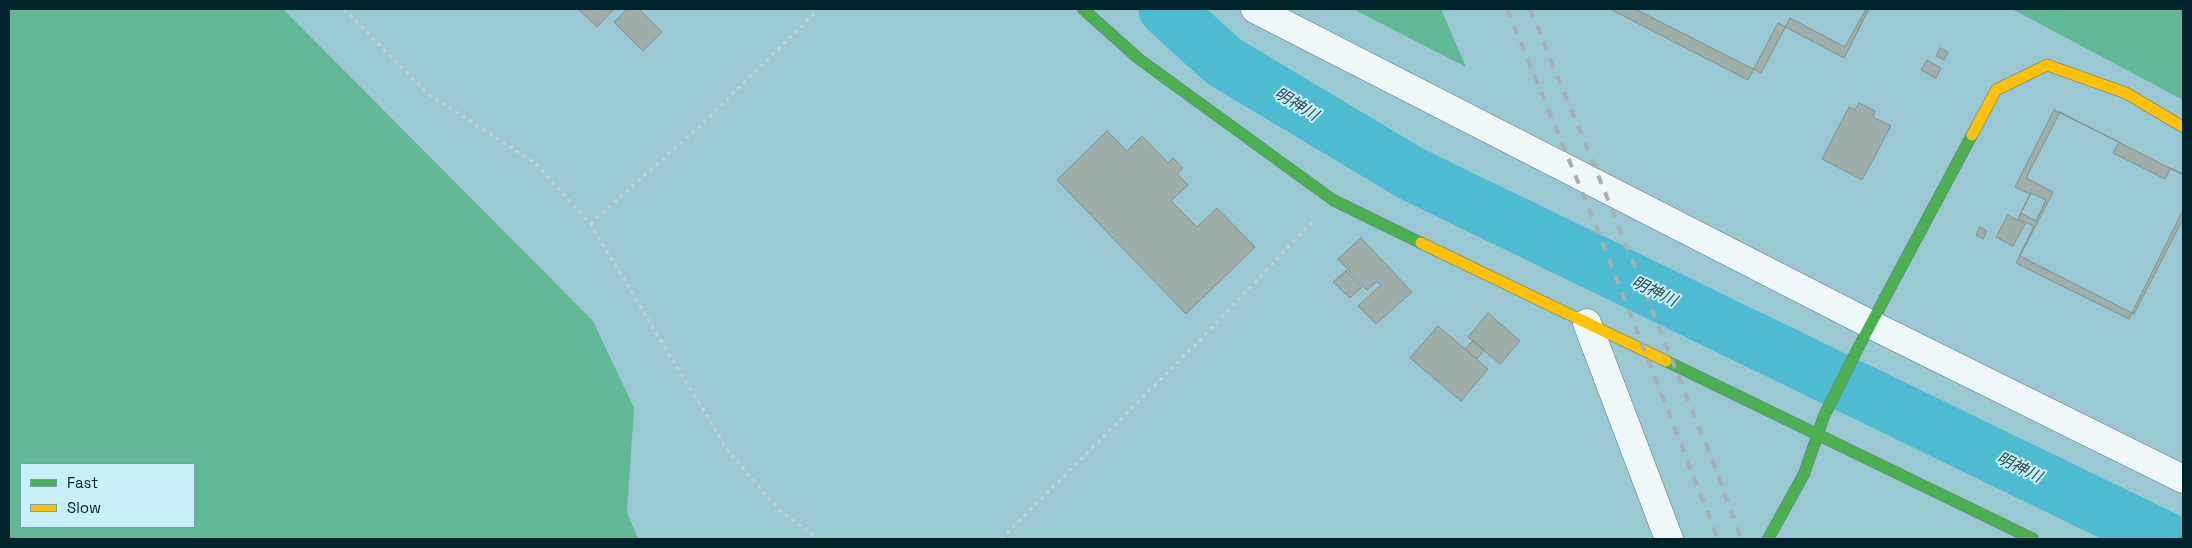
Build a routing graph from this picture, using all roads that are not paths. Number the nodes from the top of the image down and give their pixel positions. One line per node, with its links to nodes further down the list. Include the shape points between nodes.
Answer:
1 (1083, 9): 4 (street, via 1139,59 1333,200)
2 (1255, 9): 5 (street)
3 (2183, 127): 5 (street, via 2126,92 2047,65 1996,90)
4 (1587, 323): 6 (street); 8 (street)
5 (1870, 324): 6 (street); 7 (street)
6 (1817, 435): 9 (street, via 1804,474); 10 (street)
7 (2183, 479)
8 (1669, 539)
9 (1768, 539)
10 (2033, 539)

